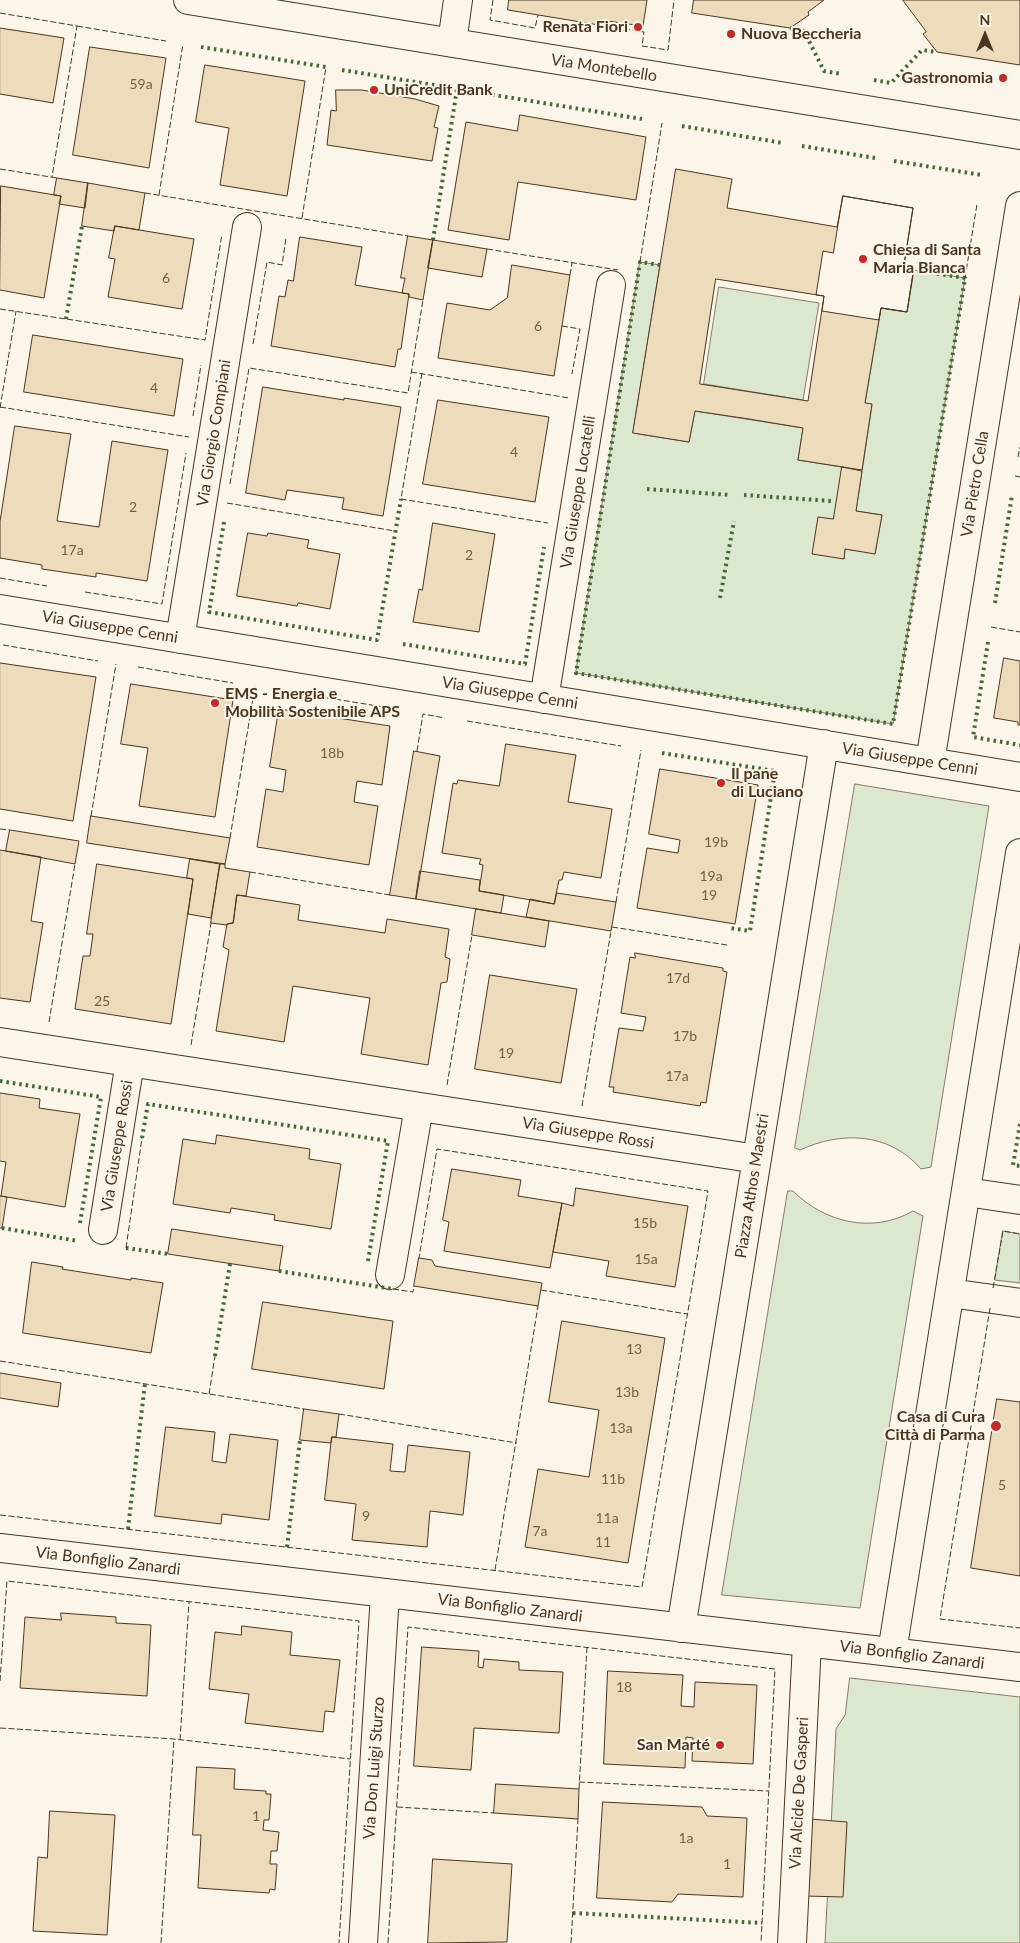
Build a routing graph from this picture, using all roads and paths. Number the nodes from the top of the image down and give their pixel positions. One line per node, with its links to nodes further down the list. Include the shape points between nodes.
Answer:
1 (188, 0): 3 (street, Via Montebello)
2 (458, 0): 3 (street)
3 (452, 43): 4 (street, Via Montebello)
4 (1020, 135)
5 (1020, 206): 12 (street, Via Pietro Cella)
6 (247, 227): 9 (street, Via Giorgio Compiani)
7 (611, 285): 10 (street, Via Giuseppe Locatelli)
8 (0, 609): 9 (street, Via Giuseppe Cenni)
9 (180, 639): 10 (street, Via Giuseppe Cenni)
10 (544, 699): 11 (street, Via Giuseppe Cenni)
11 (824, 744): 12 (street, Via Giuseppe Cenni); 18 (street, Piazza Athos Maestri)
12 (930, 762): 13 (street, Via Giuseppe Cenni)
13 (1020, 777)
14 (1020, 853): 19 (street)
15 (0, 1042): 16 (street, Via Giuseppe Rossi)
16 (130, 1062): 17 (street, Via Giuseppe Rossi); 21 (street, Via Giuseppe Rossi)
17 (419, 1107): 18 (street, Via Giuseppe Rossi); 22 (street)
18 (756, 1159): 27 (street, Piazza Athos Maestri)
19 (966, 1192): 20 (street); 23 (street)
20 (1020, 1200)
21 (103, 1230)
22 (390, 1275)
23 (950, 1293): 24 (street); 29 (street)
24 (1020, 1304)
25 (0, 1548): 26 (street, Via Bonfiglio Zanardi)
26 (385, 1594): 27 (street, Via Bonfiglio Zanardi); 31 (street, Via Don Luigi Sturzo)
27 (681, 1628): 28 (street, Via Bonfiglio Zanardi)
28 (807, 1643): 29 (street, Via Bonfiglio Zanardi); 32 (street, Via Alcide De Gasperi)
29 (892, 1652): 30 (street, Via Bonfiglio Zanardi)
30 (1020, 1667)
31 (363, 1943)
32 (792, 1943)

